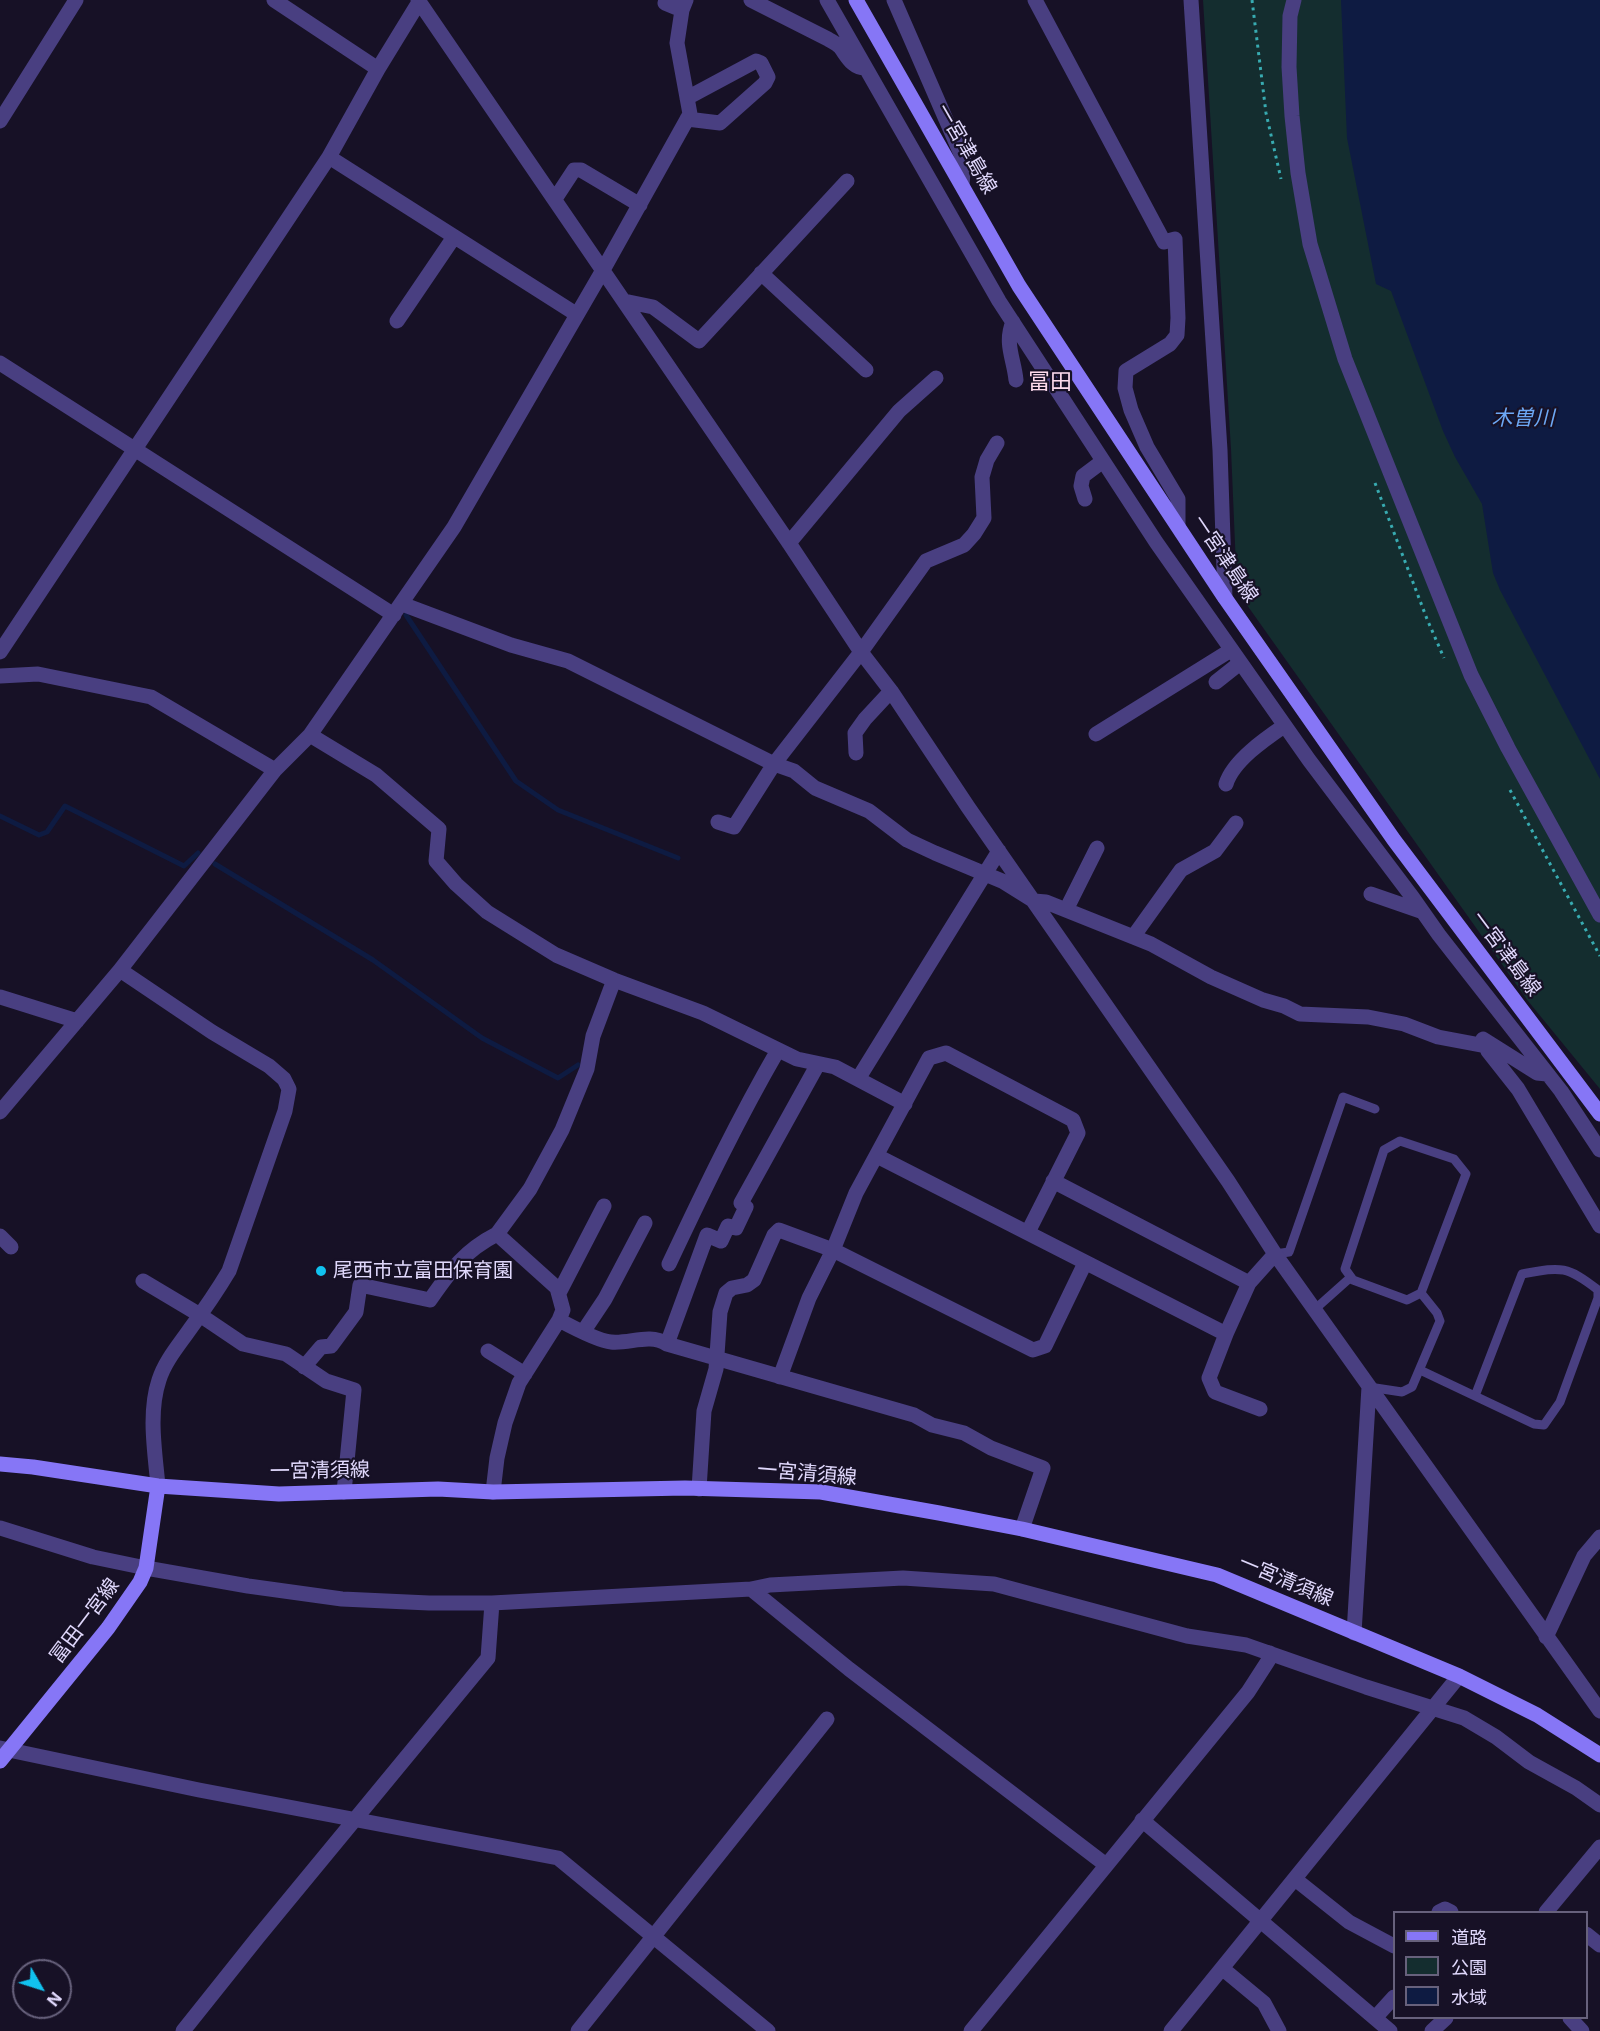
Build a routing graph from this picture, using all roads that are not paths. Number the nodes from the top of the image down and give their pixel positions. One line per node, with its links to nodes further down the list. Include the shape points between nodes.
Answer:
1 (76, 0): 17 (street)
2 (274, 0): 14 (street)
3 (751, 0): 13 (street, via 828,39 859,68)
4 (827, 0): 13 (street)
5 (856, 0): 20 (main road, 一宮津島線)
6 (894, 0): 20 (street, via 964,161)
7 (1035, 0): 38 (street, via 1164,242 1175,239 1177,335 1170,344 1126,371 1125,388 1147,447 1178,499)
8 (1191, 0): 40 (street, via 1220,450)
9 (1294, 0): 64 (street, via 1289,67 1298,173 1311,244 1345,359 1471,675)
10 (419, 1): 14 (street); 21 (street)
11 (665, 3): 12 (street)
12 (684, 5): 15 (street, via 677,43)
13 (865, 68): 29 (street)
14 (378, 69): 18 (street)
15 (687, 98): 16 (street); 16 (street, via 756,61 768,78 725,128)
16 (687, 119): 22 (street)
17 (0, 121)
18 (328, 157): 23 (street); 35 (street)
19 (847, 181): 25 (street)
20 (962, 185): 38 (main road, 一宮津島線, via 1019,286)
21 (555, 199): 22 (street, via 574,170 580,170); 24 (street)
22 (639, 205): 24 (street)
23 (454, 237): 27 (street); 28 (street)
24 (603, 270): 26 (street); 27 (street)
25 (761, 273): 26 (street, via 699,341 653,307); 31 (street)
26 (624, 301): 39 (street)
27 (576, 314): 41 (street, via 454,527)
28 (396, 321)
29 (1013, 322): 33 (street, via 1008,345); 36 (street)
30 (0, 363): 35 (street)
31 (866, 370)
32 (936, 378): 39 (street, via 899,411)
33 (1016, 380)
34 (997, 443): 43 (street, via 982,477 984,518 974,534 964,546 926,561)
35 (134, 449): 41 (street); 42 (street)
36 (1103, 461): 37 (street, via 1083,476); 44 (street)
37 (1085, 500)
38 (1178, 526): 40 (main road, 一宮津島線)
39 (789, 543): 43 (street)
40 (1225, 598): 78 (main road, 一宮津島線, via 1394,840)
41 (398, 609): 50 (street); 52 (street, via 568,662)
42 (0, 652)
43 (861, 652): 47 (street); 52 (street)
44 (1236, 657): 46 (street); 48 (street); 49 (street)
45 (0, 676): 53 (street, via 38,674 151,697)
46 (1216, 682)
47 (891, 691): 51 (street, via 855,734); 58 (street)
48 (1284, 726): 54 (street, via 1260,742 1228,776); 63 (street)
49 (1096, 734)
50 (310, 735): 53 (street); 67 (street, via 376,775 439,829 436,861 487,912 555,955)
51 (856, 753)
52 (774, 764): 55 (street, via 734,827); 59 (street, via 794,771 815,789 869,811 907,840)
53 (275, 770): 66 (street)
54 (1226, 784)
55 (718, 822)
56 (1236, 823): 65 (street, via 1215,851 1182,870)
57 (1097, 848): 62 (street)
58 (999, 851): 59 (street); 61 (street)
59 (985, 874): 61 (street); 74 (street)
60 (1371, 894): 63 (street)
61 (1034, 901): 62 (street); 88 (street)
62 (1066, 910): 65 (street)
63 (1423, 912): 73 (street)
64 (1600, 915)
65 (1133, 937): 70 (street, via 1211,977 1300,1014 1368,1017)
66 (120, 970): 69 (street); 97 (street, via 269,1066 285,1078 289,1089 285,1111 229,1270)
67 (614, 980): 71 (street, via 703,1013); 86 (street, via 592,1036 587,1069 562,1130 530,1189)
68 (0, 997): 69 (street)
69 (77, 1021): 77 (street)
70 (1486, 1046): 73 (street, via 1483,1039 1537,1073); 84 (street, via 1518,1089)
71 (778, 1050): 72 (street); 90 (street, via 754,1090)
72 (818, 1064): 74 (street, via 835,1067); 101 (street, via 741,1203 746,1208 736,1228 728,1226 721,1241 707,1235)
73 (1547, 1074): 79 (street)
74 (858, 1079): 75 (street)
75 (905, 1104): 80 (street); 81 (street, via 929,1058 946,1053 1073,1120 1078,1133)
76 (1375, 1109): 88 (lane, via 1343,1096 1289,1252)
77 (0, 1112)
78 (1600, 1114)
79 (1600, 1150)
80 (877, 1156): 85 (street); 87 (street, via 856,1193)
81 (1053, 1181): 85 (street); 93 (street)
82 (604, 1206): 94 (street)
83 (645, 1222): 99 (street, via 605,1299)
84 (1600, 1226)
85 (1028, 1232): 89 (street)
86 (497, 1233): 94 (street); 104 (street, via 462,1258 430,1300 360,1285 356,1312 331,1346 321,1347)
87 (833, 1250): 89 (street, via 1033,1350 1045,1346); 103 (street, via 779,1230 754,1281 726,1293 720,1312); 107 (street, via 809,1298)
88 (1275, 1254): 93 (street); 96 (street)
89 (1085, 1263): 100 (street)
90 (669, 1264)
91 (1351, 1277): 95 (lane, via 1407,1300); 95 (lane, via 1345,1269 1384,1150 1400,1141 1454,1159 1466,1174); 96 (lane)
92 (143, 1281): 97 (street)
93 (1249, 1283): 100 (street)
94 (559, 1293): 98 (street, via 563,1310)
95 (1421, 1293): 105 (lane, via 1440,1321)
96 (1314, 1310): 108 (street)
97 (200, 1315): 104 (street, via 243,1344 286,1354); 112 (street, via 158,1380 154,1404)
98 (559, 1320): 99 (street); 106 (street)
99 (582, 1332): 101 (street, via 610,1342 643,1339)
100 (1226, 1334): 110 (street, via 1209,1378 1215,1392)
101 (667, 1344): 103 (street)
102 (488, 1351): 106 (street)
103 (718, 1357): 107 (street); 113 (street, via 704,1411)
104 (304, 1366): 114 (street, via 326,1380 354,1390)
105 (1420, 1370): 108 (lane, via 1412,1387 1401,1392); 109 (lane)
106 (525, 1374): 115 (street, via 505,1423)
107 (780, 1377): 117 (street, via 914,1415 1043,1468)
108 (1369, 1387): 122 (street); 123 (street)
109 (1475, 1396): 109 (lane, via 1522,1274 1555,1268 1577,1274 1598,1290 1560,1402 1544,1425)
110 (1260, 1409)
111 (0, 1464): 112 (main road, 一宮清須線)
112 (158, 1486): 114 (main road, 一宮清須線, via 279,1494); 119 (main road, 冨田一宮線)
113 (699, 1489): 115 (main road, 一宮清須線); 117 (main road, 一宮清須線, via 821,1492)
114 (344, 1492): 115 (main road, 一宮清須線)
115 (493, 1492)
116 (0, 1528): 119 (street, via 93,1557)
117 (1022, 1529): 122 (main road, 一宮清須線, via 1217,1575)
118 (1600, 1538): 123 (street, via 1584,1556)
119 (146, 1568): 121 (street, via 342,1599); 129 (main road, 冨田一宮線, via 132,1596 108,1628)
120 (750, 1589): 121 (street); 124 (street, via 903,1578 994,1584); 135 (street)
121 (492, 1603): 132 (street, via 488,1658)
122 (1354, 1633): 125 (main road, 一宮清須線)
123 (1546, 1637): 127 (street)
124 (1270, 1653): 126 (street); 133 (street, via 1248,1692)
125 (1459, 1676): 126 (street); 130 (main road, 一宮清須線, via 1537,1715)
126 (1434, 1708): 131 (street, via 1464,1718); 136 (street)
127 (1600, 1711)
128 (827, 1719): 140 (street)
129 (3, 1753): 132 (street)
130 (1600, 1755)
131 (1600, 1804)
132 (356, 1819): 140 (street, via 558,1858); 148 (street)
133 (1142, 1820): 135 (street); 138 (street)
134 (1600, 1847): 137 (street)
135 (1106, 1865): 151 (street)
136 (1295, 1879): 138 (street); 141 (street, via 1349,1922)
137 (1553, 1910)
138 (1260, 1921): 143 (street); 145 (street)
139 (1588, 1935): 142 (street)
140 (653, 1938): 149 (street); 150 (street)
141 (1393, 1945)
142 (1600, 1945)
143 (1223, 1969): 152 (street); 153 (street, via 1264,2003)
144 (1393, 1999): 145 (street)
145 (1376, 2018): 154 (street)
146 (1445, 2019): 155 (street)
147 (1571, 2019): 156 (street)
148 (183, 2031)
149 (578, 2031)
150 (768, 2031)
151 (971, 2031)
152 (1171, 2031)
153 (1279, 2031)
154 (1390, 2031)
155 (1432, 2031)
156 (1582, 2031)

